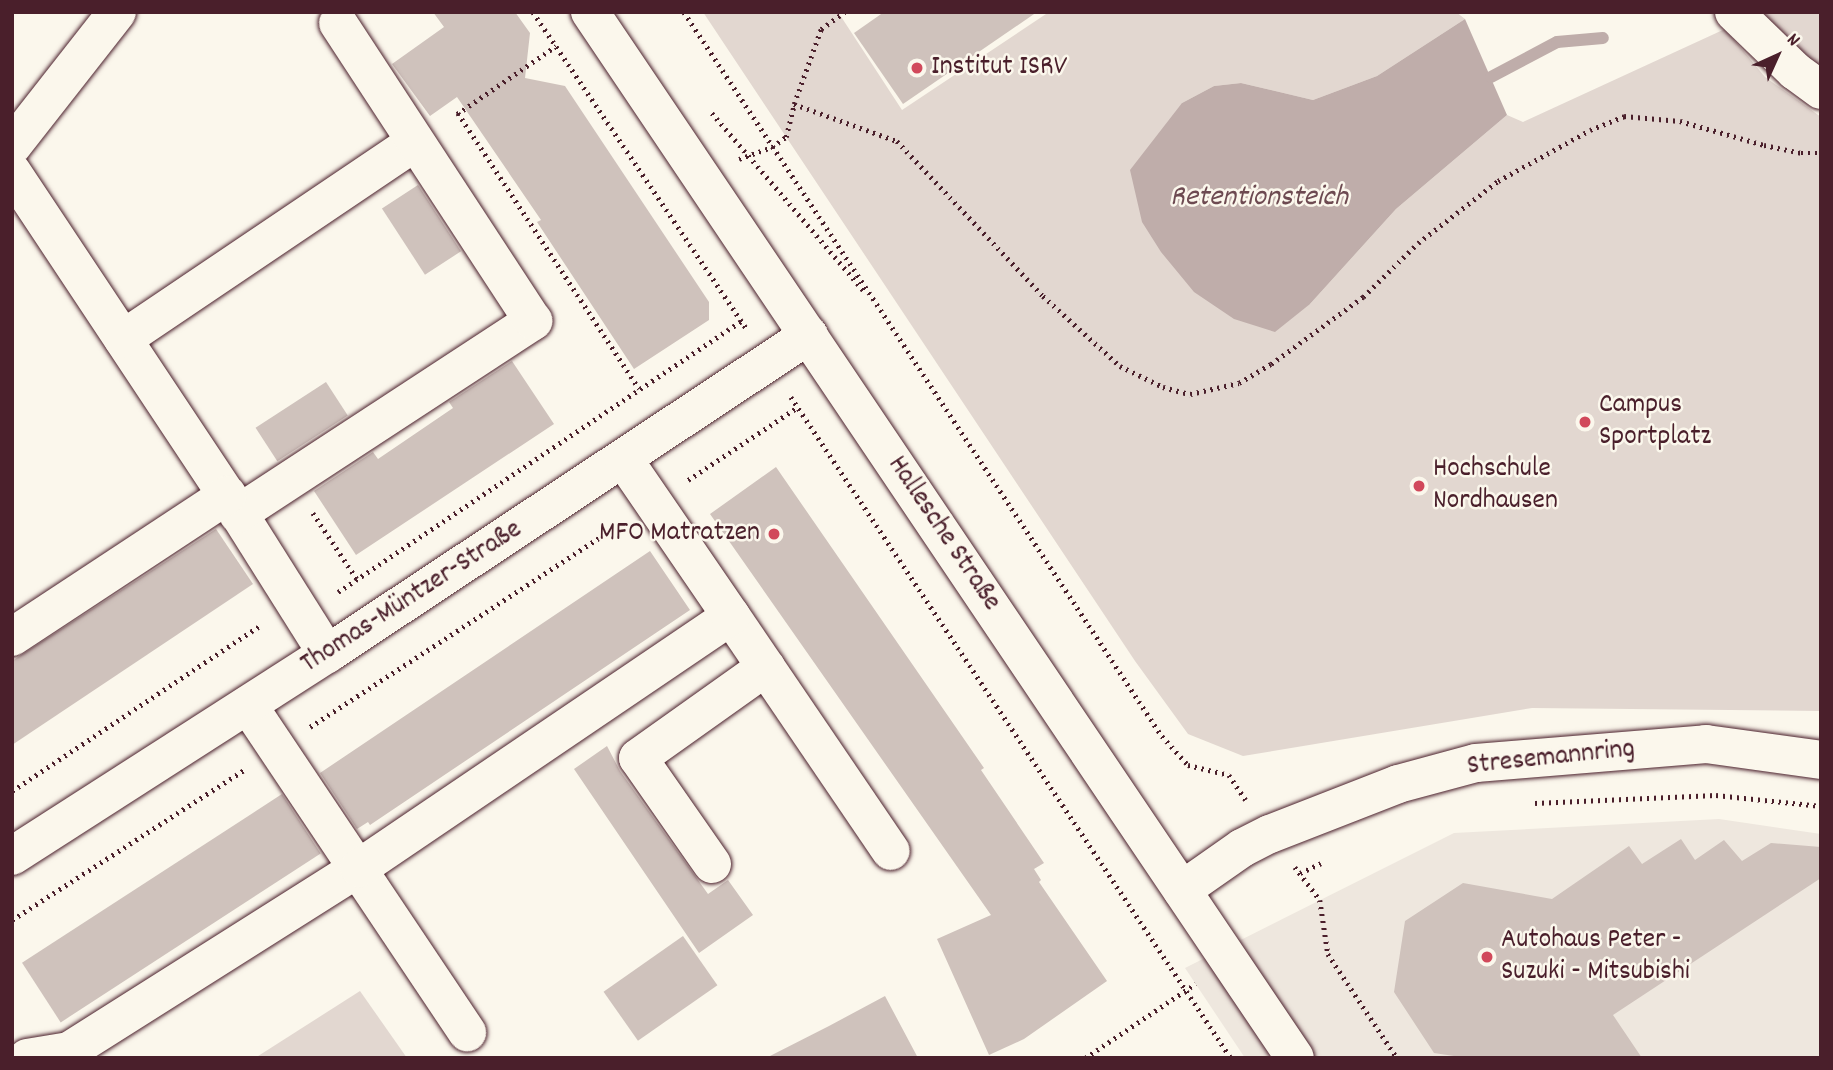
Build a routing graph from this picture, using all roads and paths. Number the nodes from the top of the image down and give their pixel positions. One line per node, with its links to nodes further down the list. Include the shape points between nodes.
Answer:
1 (117, 12): 14 (street)
2 (533, 12): 8 (path)
3 (590, 12): 19 (street, Hallesche Straße)
4 (684, 12): 15 (path)
5 (844, 12): 11 (path, via 821,29)
6 (1734, 12): 9 (street)
7 (338, 23): 13 (street)
8 (556, 46): 12 (path); 24 (path, via 741,321)
9 (1821, 90)
10 (705, 103): 17 (path)
11 (794, 104): 15 (path, via 786,137); 16 (path, via 897,141 1043,296 1120,366 1163,387 1191,394 1239,383 1271,364 1363,297 1418,243 1498,181 1625,116 1680,121 1764,145)
12 (458, 113): 13 (path); 24 (path)
13 (415, 142): 22 (street); 27 (street, via 533,321)
14 (12, 146)
15 (772, 147): 17 (path); 20 (path)
16 (1821, 153)
17 (745, 154): 19 (path); 20 (path)
18 (12, 172): 22 (street)
19 (707, 183): 21 (street, Hallesche Straße)
20 (876, 304): 42 (path, via 1162,736 1188,765 1229,775)
21 (809, 335): 23 (street, Thomas-Müntzer-Straße); 49 (street, Hallesche Straße)
22 (123, 339): 29 (street)
23 (768, 362): 25 (path); 26 (street, Thomas-Müntzer-Straße)
24 (639, 389): 30 (path)
25 (798, 407): 28 (path); 52 (path)
26 (624, 458): 28 (street); 34 (street, Thomas-Müntzer-Straße)
27 (291, 480): 29 (street); 30 (path)
28 (654, 502): 32 (street); 37 (path)
29 (232, 505): 31 (street); 33 (street)
30 (357, 579): 31 (path)
31 (298, 609): 34 (street); 39 (path)
32 (731, 616): 35 (street); 47 (street)
33 (12, 637)
34 (327, 654): 36 (street, Thomas-Müntzer-Straße)
35 (766, 667): 43 (street); 46 (street, via 638,758)
36 (248, 705): 37 (street); 44 (street, Thomas-Müntzer-Straße)
37 (276, 749): 47 (street); 50 (path)
38 (1821, 760): 42 (street, Stresemannring, via 1706,744 1476,763 1398,785)
39 (12, 790)
40 (1525, 804): 41 (path, via 1716,794)
41 (1821, 806)
42 (1270, 834): 48 (path); 49 (street, Stresemannring)
43 (891, 851)
44 (12, 856)
45 (1332, 857): 48 (path)
46 (712, 864)
47 (359, 868): 53 (street); 54 (street, via 69,1051)
48 (1300, 873): 58 (path, via 1320,900 1328,954)
49 (1182, 890): 51 (street, Hallesche Straße)
50 (12, 920)
51 (1231, 961): 52 (path); 57 (street, Hallesche Straße)
52 (1185, 990): 55 (path); 56 (path)
53 (467, 1032)
54 (27, 1058)
55 (1085, 1058)
56 (1231, 1058)
57 (1296, 1058)
58 (1397, 1058)

